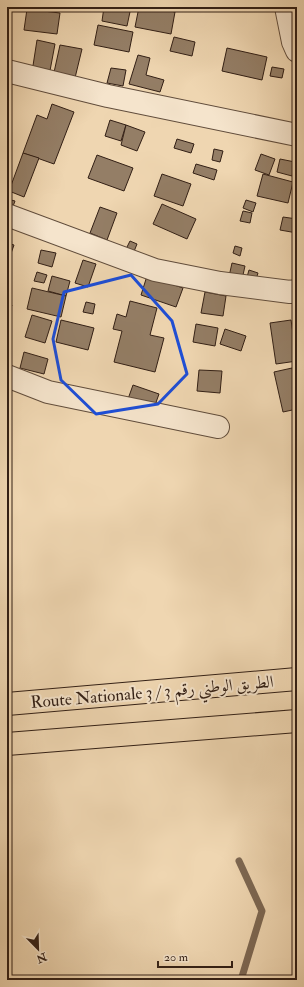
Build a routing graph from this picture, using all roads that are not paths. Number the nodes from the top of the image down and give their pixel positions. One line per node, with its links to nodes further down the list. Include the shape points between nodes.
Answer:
1 (286, 7): 2 (street)
2 (297, 51)
3 (7, 71): 4 (street, via 108,96)
4 (297, 135)
5 (7, 215): 6 (street, via 155,270 220,283)
6 (297, 291)
7 (7, 376): 8 (street, via 48,392)
8 (218, 427)
9 (297, 679): 10 (highway, Route Nationale 3 / الطريق الوطني رقم 3)
10 (7, 704)
11 (297, 721): 12 (highway)
12 (7, 744)

